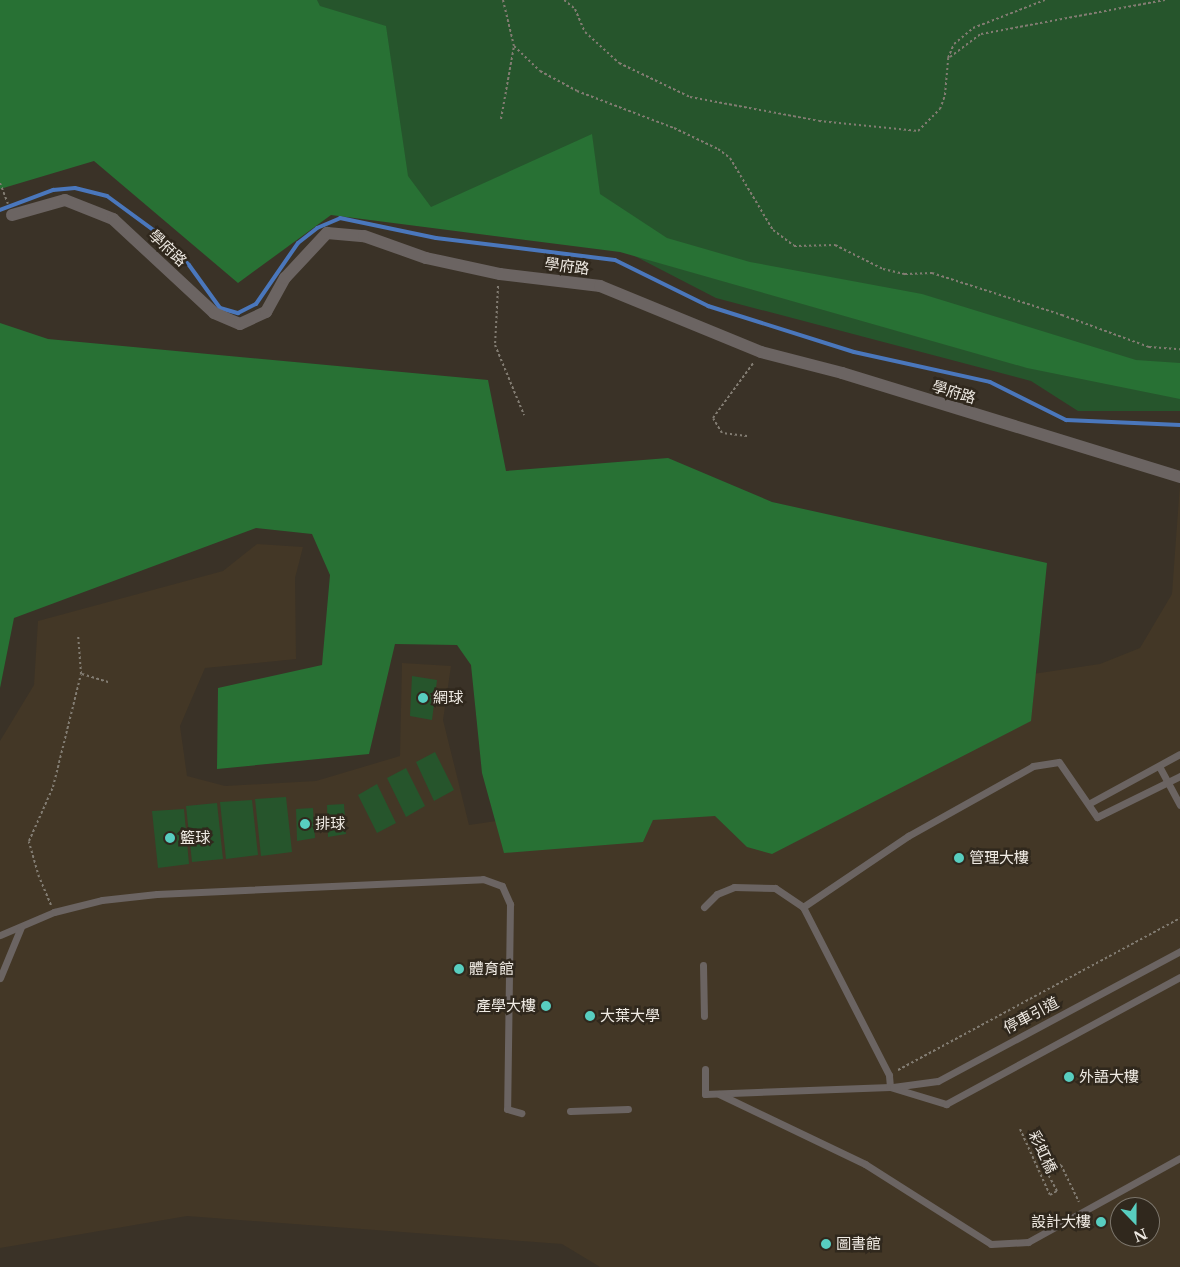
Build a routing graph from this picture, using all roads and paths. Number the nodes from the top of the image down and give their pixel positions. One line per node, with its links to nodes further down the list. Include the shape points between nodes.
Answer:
1 (503, 0): 5 (path)
2 (564, 0): 6 (path, via 575,9 585,32 619,63 690,97 819,121 918,131 940,109 945,95)
3 (1045, 0): 6 (path, via 973,28 954,44)
4 (1165, 0): 6 (path, via 980,34)
5 (514, 46): 7 (path); 11 (path, via 540,71 578,91 674,128 718,149 730,158 773,230 794,246 835,245 884,269 905,274 932,273 1149,347)
6 (948, 58)
7 (501, 119)
8 (0, 183): 9 (path)
9 (12, 215): 10 (street, 學府路, via 65,200 113,219 214,312 240,324 266,312 285,278 328,233 364,236 426,258)
10 (500, 274): 12 (street, 學府路, via 600,286); 13 (path, via 495,345)
11 (1180, 349)
12 (761, 352): 14 (path, via 713,418 722,434); 15 (street, 學府路, via 842,373)
13 (524, 415)
14 (747, 436)
15 (1180, 477)
16 (78, 634): 17 (path)
17 (81, 674): 18 (path); 27 (path, via 53,787 29,840 39,877)
18 (108, 682)
19 (1180, 754): 20 (lane)
20 (1159, 766): 22 (lane); 23 (lane)
21 (1180, 776): 22 (lane)
22 (1168, 783): 23 (lane, via 1097,817); 24 (lane)
23 (1090, 803): 26 (lane, via 1059,762 1033,766 908,836)
24 (1180, 804)
25 (704, 907): 26 (lane, via 717,894 734,887 775,888)
26 (803, 907): 37 (lane)
27 (54, 912): 29 (lane); 42 (lane, via 102,900 157,894 482,879 502,886 510,904 507,1109)
28 (1180, 918): 37 (path)
29 (21, 927): 30 (lane); 33 (lane)
30 (0, 936)
31 (1180, 951): 38 (lane, 停車引道, via 938,1081)
32 (703, 964): 35 (lane)
33 (0, 978)
34 (1180, 978): 38 (lane, via 946,1104)
35 (704, 1016)
36 (705, 1069): 39 (lane, via 705,1094)
37 (889, 1075): 38 (lane)
38 (890, 1087): 39 (lane)
39 (716, 1093): 45 (lane, via 866,1164 991,1244 1028,1242)
40 (628, 1109): 41 (lane)
41 (570, 1111)
42 (521, 1113)
43 (1020, 1129): 45 (path, 彩虹橋, via 1050,1195 1056,1191 1048,1172 1061,1165)
44 (1180, 1158): 45 (lane)
45 (1083, 1209)

